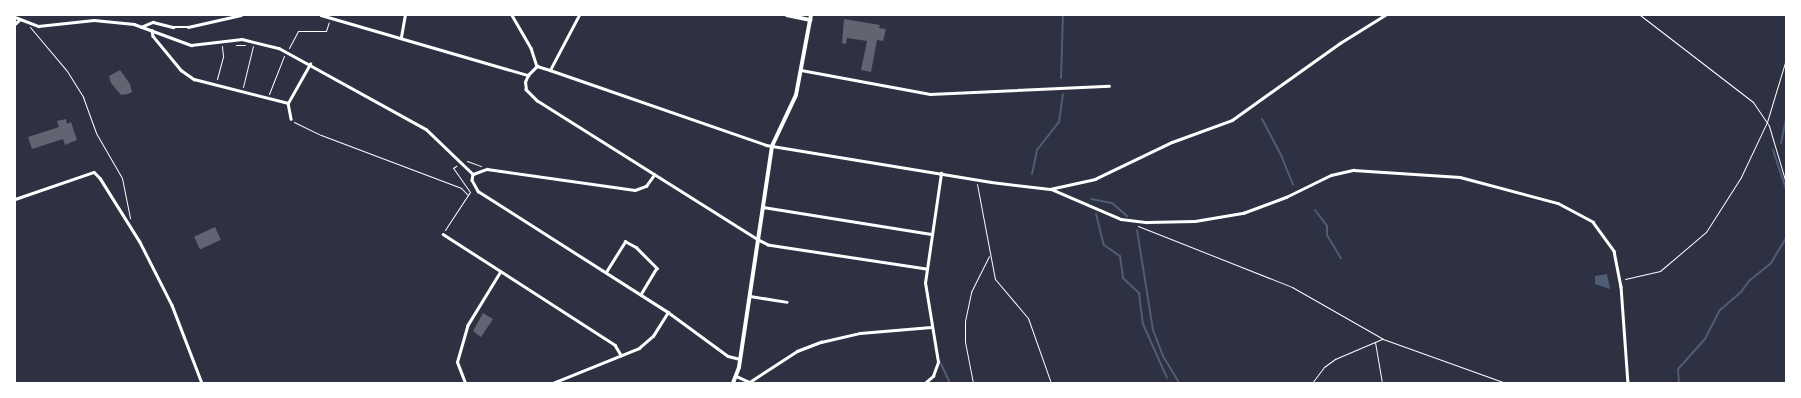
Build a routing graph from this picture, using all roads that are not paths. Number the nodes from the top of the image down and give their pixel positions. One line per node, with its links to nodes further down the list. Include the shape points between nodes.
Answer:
1 (241, 15): 13 (street, via 188,27 173,27 153,22)
2 (321, 15): 15 (street)
3 (405, 15): 15 (street)
4 (512, 15): 17 (street, via 535,56)
5 (579, 15): 18 (street)
6 (787, 15): 11 (street)
7 (811, 15): 11 (main road)
8 (1385, 15): 28 (street, via 1345,39 1232,120 1172,142 1095,179)
9 (15, 17): 10 (street)
10 (19, 20): 12 (street); 13 (street, via 38,26 94,20)
11 (810, 20): 19 (main road)
12 (15, 24)
13 (141, 27): 14 (street)
14 (152, 30): 16 (street, via 191,45 232,40 255,41 279,48); 22 (street, via 153,36 186,74 202,82)
15 (401, 37): 20 (street)
16 (310, 64): 22 (street); 26 (street, via 426,129)
17 (537, 66): 18 (street); 20 (street)
18 (550, 70): 24 (street)
19 (801, 70): 21 (street, via 930,94); 24 (main road, via 793,103)
20 (528, 75): 27 (street, via 525,82 526,90 537,102)
21 (1108, 86)
22 (288, 104): 23 (street)
23 (291, 119)
24 (772, 146): 25 (street); 30 (main road)
25 (941, 173): 28 (street); 32 (street)
26 (473, 174): 27 (street, via 487,169 635,190 646,186); 36 (street, via 472,180 478,190)
27 (654, 175): 33 (street)
28 (1050, 189): 51 (street, via 1116,218 1131,221 1189,222 1243,213 1346,170 1451,175 1558,203 1582,214 1598,227 1611,246 1620,280)
29 (15, 199): 46 (street, via 94,172 128,222 183,327)
30 (762, 207): 32 (street); 33 (main road)
31 (443, 234): 35 (street)
32 (931, 234): 34 (street)
33 (758, 240): 34 (street, via 768,245); 38 (main road)
34 (926, 269): 41 (street)
35 (500, 272): 42 (street, via 615,345); 47 (street, via 467,326 457,362 459,373)
36 (606, 272): 37 (street); 37 (street, via 625,241 636,247 657,268)
37 (641, 295): 40 (street)
38 (749, 296): 39 (street); 43 (main road)
39 (787, 302)
40 (668, 312): 42 (street, via 646,343); 43 (street, via 728,356)
41 (931, 327): 45 (street, via 860,333 821,342 797,352); 50 (street, via 938,362 933,376)
42 (621, 355): 48 (street)
43 (740, 359): 44 (main road)
44 (736, 376): 45 (street); 49 (main road)
45 (751, 382)
46 (202, 383)
47 (465, 383)
48 (553, 383)
49 (733, 383)
50 (925, 383)
51 (1628, 383)

